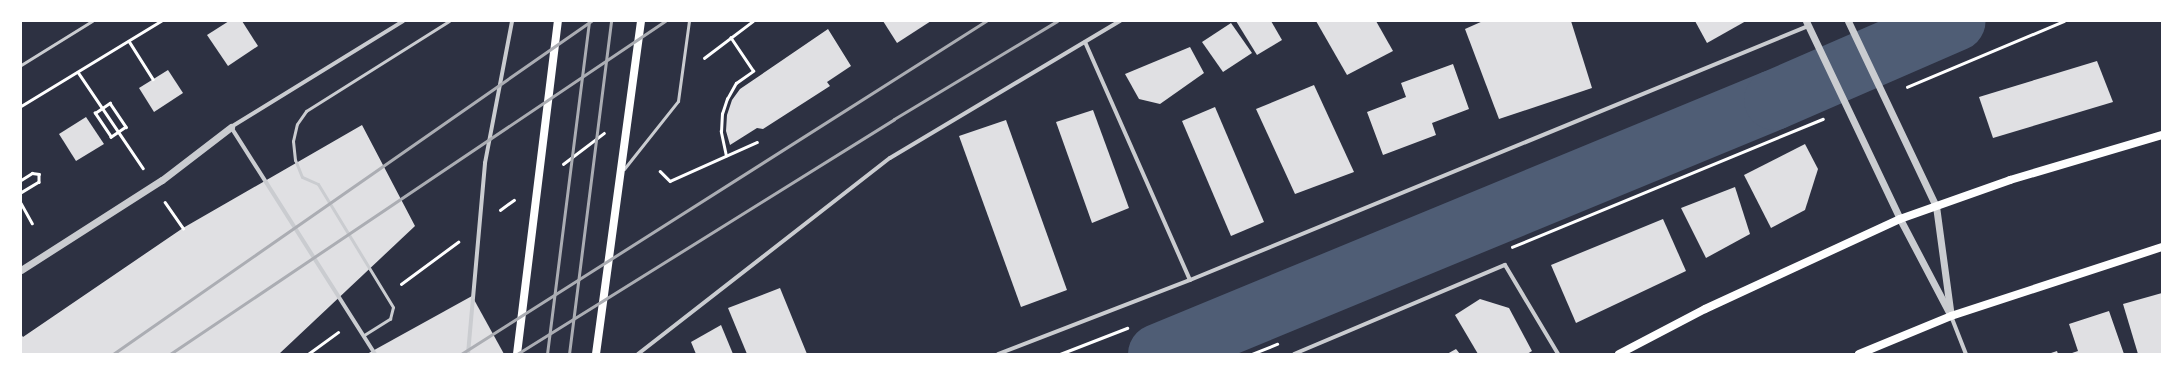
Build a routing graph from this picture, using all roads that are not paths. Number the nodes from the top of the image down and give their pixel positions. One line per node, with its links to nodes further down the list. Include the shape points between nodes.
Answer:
1 (92, 21): 12 (lane)
2 (403, 21): 13 (street)
3 (449, 21): 22 (lane, via 306,110 297,124 293,141 294,160 302,177 318,184 393,307 390,319)
4 (512, 21): 24 (street, via 485,163)
5 (558, 21): 25 (main road)
6 (641, 21): 15 (main road)
7 (689, 21): 15 (lane, via 678,101)
8 (1120, 21): 11 (street)
9 (1848, 21): 16 (street)
10 (1807, 24): 17 (street); 20 (street)
11 (1085, 42): 20 (street); 27 (street, via 890,158)
12 (21, 65)
13 (231, 127): 19 (street, via 162,180); 22 (street)
14 (2162, 135): 16 (main road, via 2010,180)
15 (619, 175): 26 (main road)
16 (1936, 206): 17 (main road); 21 (street)
17 (1900, 219): 21 (street); 31 (main road, via 1725,299)
18 (2162, 247): 21 (main road)
19 (21, 270)
20 (1190, 280): 28 (street)
21 (1951, 316): 32 (main road); 33 (street)
22 (364, 335): 23 (street)
23 (375, 354)
24 (468, 354)
25 (517, 354)
26 (596, 354)
27 (638, 354)
28 (998, 354)
29 (1294, 354): 30 (street, via 1505,265)
30 (1558, 354)
31 (1619, 354)
32 (1859, 354)
33 (1966, 354)

